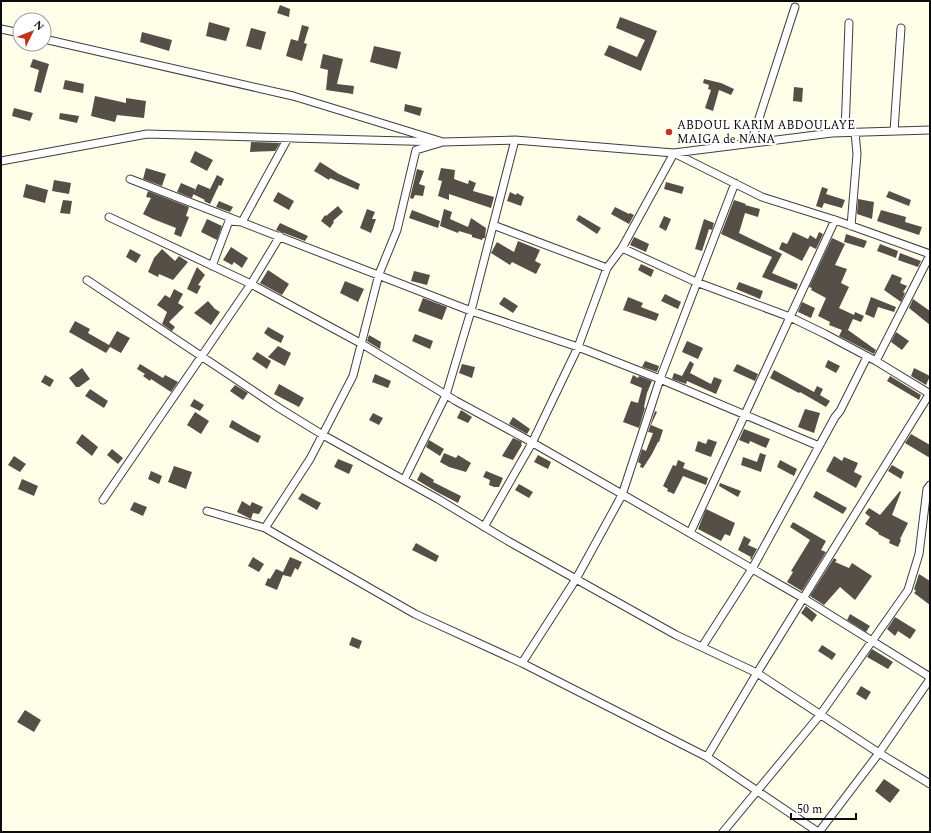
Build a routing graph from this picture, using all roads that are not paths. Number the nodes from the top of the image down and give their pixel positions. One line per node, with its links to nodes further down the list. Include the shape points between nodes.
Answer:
1 (795, 7): 14 (street)
2 (849, 23): 9 (street)
3 (901, 28): 8 (street)
4 (1, 29): 5 (street)
5 (12, 31)
6 (52, 40): 13 (street, via 293,96)
7 (930, 130): 8 (street)
8 (894, 131): 10 (street)
9 (845, 132): 10 (street); 14 (street)
10 (855, 132): 23 (street, via 857,154)
11 (288, 138): 13 (street); 16 (street, via 147,134); 21 (street)
12 (515, 140): 13 (street); 15 (street); 22 (street)
13 (443, 142): 29 (street, via 416,150 397,230)
14 (751, 143): 15 (street)
15 (674, 153): 18 (street); 25 (street)
16 (1, 161)
17 (130, 179): 21 (street)
18 (734, 183): 20 (street, via 762,197); 31 (street)
19 (109, 217): 27 (street)
20 (835, 220): 23 (street); 34 (street)
21 (242, 222): 24 (street); 27 (street, via 229,221)
22 (493, 225): 28 (street); 33 (street)
23 (851, 226): 26 (street)
24 (280, 236): 29 (street); 32 (street)
25 (622, 248): 28 (street); 31 (street)
26 (930, 255): 39 (street)
27 (212, 266): 32 (street)
28 (607, 268): 36 (street)
29 (379, 274): 33 (street); 35 (street)
30 (88, 280): 37 (street)
31 (696, 282): 34 (street); 40 (street)
32 (251, 284): 35 (street); 37 (street)
33 (470, 311): 36 (street); 42 (street)
34 (790, 317): 38 (street); 43 (street)
35 (362, 344): 42 (street); 44 (street, via 353,376)
36 (578, 347): 40 (street); 45 (street)
37 (202, 357): 44 (street); 51 (street)
38 (867, 357): 39 (street); 46 (street)
39 (876, 361): 41 (street)
40 (660, 379): 43 (street); 49 (street)
41 (930, 394): 58 (street)
42 (446, 395): 45 (street); 47 (street)
43 (745, 415): 46 (street); 55 (street)
44 (323, 435): 47 (street); 54 (street)
45 (532, 443): 49 (street); 53 (street)
46 (819, 446): 56 (street)
47 (404, 480): 53 (street)
48 (930, 485): 50 (street, via 927,490)
49 (622, 495): 55 (street); 57 (street)
50 (928, 497): 59 (street, via 919,554 908,590)
51 (103, 500)
52 (207, 511): 54 (street)
53 (484, 527): 57 (street)
54 (265, 528): 61 (street, via 414,614)
55 (690, 533): 56 (street)
56 (752, 569): 58 (street); 60 (street)
57 (576, 579): 60 (street); 61 (street)
58 (803, 598): 59 (street); 62 (street)
59 (872, 641): 63 (street); 64 (street)
60 (702, 647): 62 (street)
61 (522, 663): 66 (street)
62 (757, 673): 64 (street); 66 (street)
63 (930, 678): 65 (street)
64 (820, 715): 65 (street); 68 (street)
65 (879, 753): 67 (street); 70 (street)
66 (707, 757): 68 (street)
67 (930, 784)
68 (758, 791): 69 (street); 70 (street)
69 (723, 832)
70 (818, 832)

